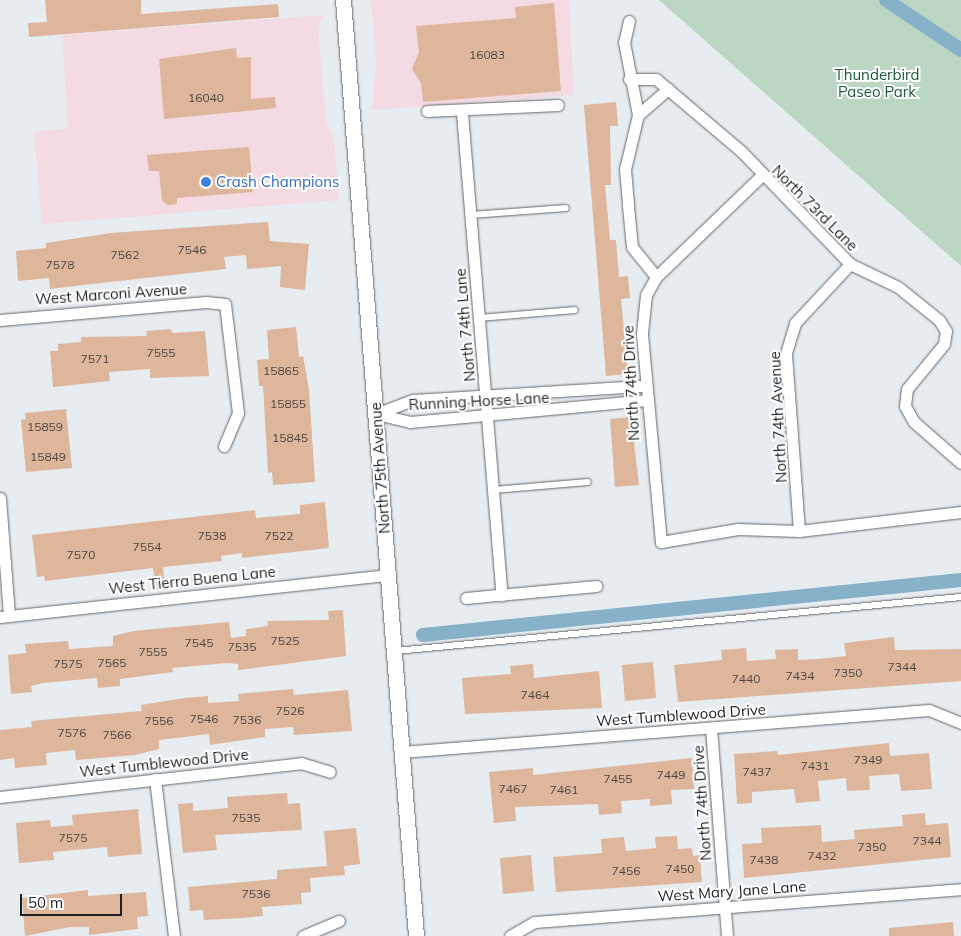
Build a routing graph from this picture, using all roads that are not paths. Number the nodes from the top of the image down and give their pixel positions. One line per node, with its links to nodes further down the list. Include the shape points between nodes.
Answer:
1 (343, 0): 22 (main road, North 75th Avenue)
2 (629, 21): 3 (street, via 624,42)
3 (629, 79): 4 (street, North 73rd Lane, via 656,79); 8 (street)
4 (668, 89): 8 (street); 9 (street, North 73rd Lane, via 742,152)
5 (558, 105): 7 (street)
6 (427, 111): 7 (street)
7 (462, 113): 11 (street, North 74th Lane)
8 (638, 115): 13 (street, via 625,169 632,247)
9 (761, 176): 12 (street, North 73rd Lane); 13 (street)
10 (566, 208): 11 (lane)
11 (471, 216): 15 (street, North 74th Lane)
12 (850, 264): 25 (street, North 73rd Lane, via 898,287 946,331 944,344 907,389 905,406 914,422); 30 (street, North 74th Avenue, via 795,324 786,353)
13 (656, 277): 17 (street, North 74th Drive, via 642,315)
14 (575, 310): 15 (lane)
15 (479, 318): 19 (street, North 74th Lane)
16 (0, 320): 24 (street, West Marconi Avenue, via 206,302 225,304 238,413)
17 (645, 386): 18 (street, Running Horse Lane); 20 (street, North 74th Drive)
18 (584, 387): 19 (street, Running Horse Lane); 21 (street)
19 (485, 395): 22 (street, Running Horse Lane, via 408,401); 23 (street, North 74th Lane)
20 (646, 400): 21 (street, Running Horse Lane); 30 (street, North 74th Drive, via 661,542 738,529)
21 (585, 409): 23 (street, Running Horse Lane)
22 (376, 414): 23 (street, Running Horse Lane, via 410,422); 31 (main road, North 75th Avenue)
23 (487, 416): 27 (street, North 74th Lane)
24 (224, 446)
25 (961, 463)
26 (588, 482): 27 (lane)
27 (493, 490): 33 (street, North 74th Lane)
28 (0, 498): 36 (street)
29 (961, 512): 30 (street)
30 (799, 531)
31 (388, 574): 36 (street, West Tierra Buena Lane); 37 (main road, North 75th Avenue)
32 (596, 586): 33 (street)
33 (502, 595): 35 (street)
34 (961, 597): 37 (lane)
35 (466, 598)
36 (5, 617)
37 (394, 651): 40 (main road, North 75th Avenue)
38 (961, 723): 39 (street, West Tumblewood Drive, via 929,710)
39 (711, 728): 40 (street, West Tumblewood Drive); 45 (street, North 74th Drive)
40 (402, 752): 49 (main road, North 75th Avenue)
41 (330, 772): 42 (street, West Tumblewood Drive, via 301,763)
42 (156, 779): 43 (street, West Tumblewood Drive); 47 (street)
43 (0, 797)
44 (961, 889): 45 (street, West Mary Jane Lane)
45 (725, 906): 50 (street, West Mary Jane Lane, via 534,922); 51 (street, North 74th Drive)
46 (339, 921): 48 (street)
47 (174, 936)
48 (303, 936)
49 (416, 936)
50 (510, 936)
51 (727, 936)

